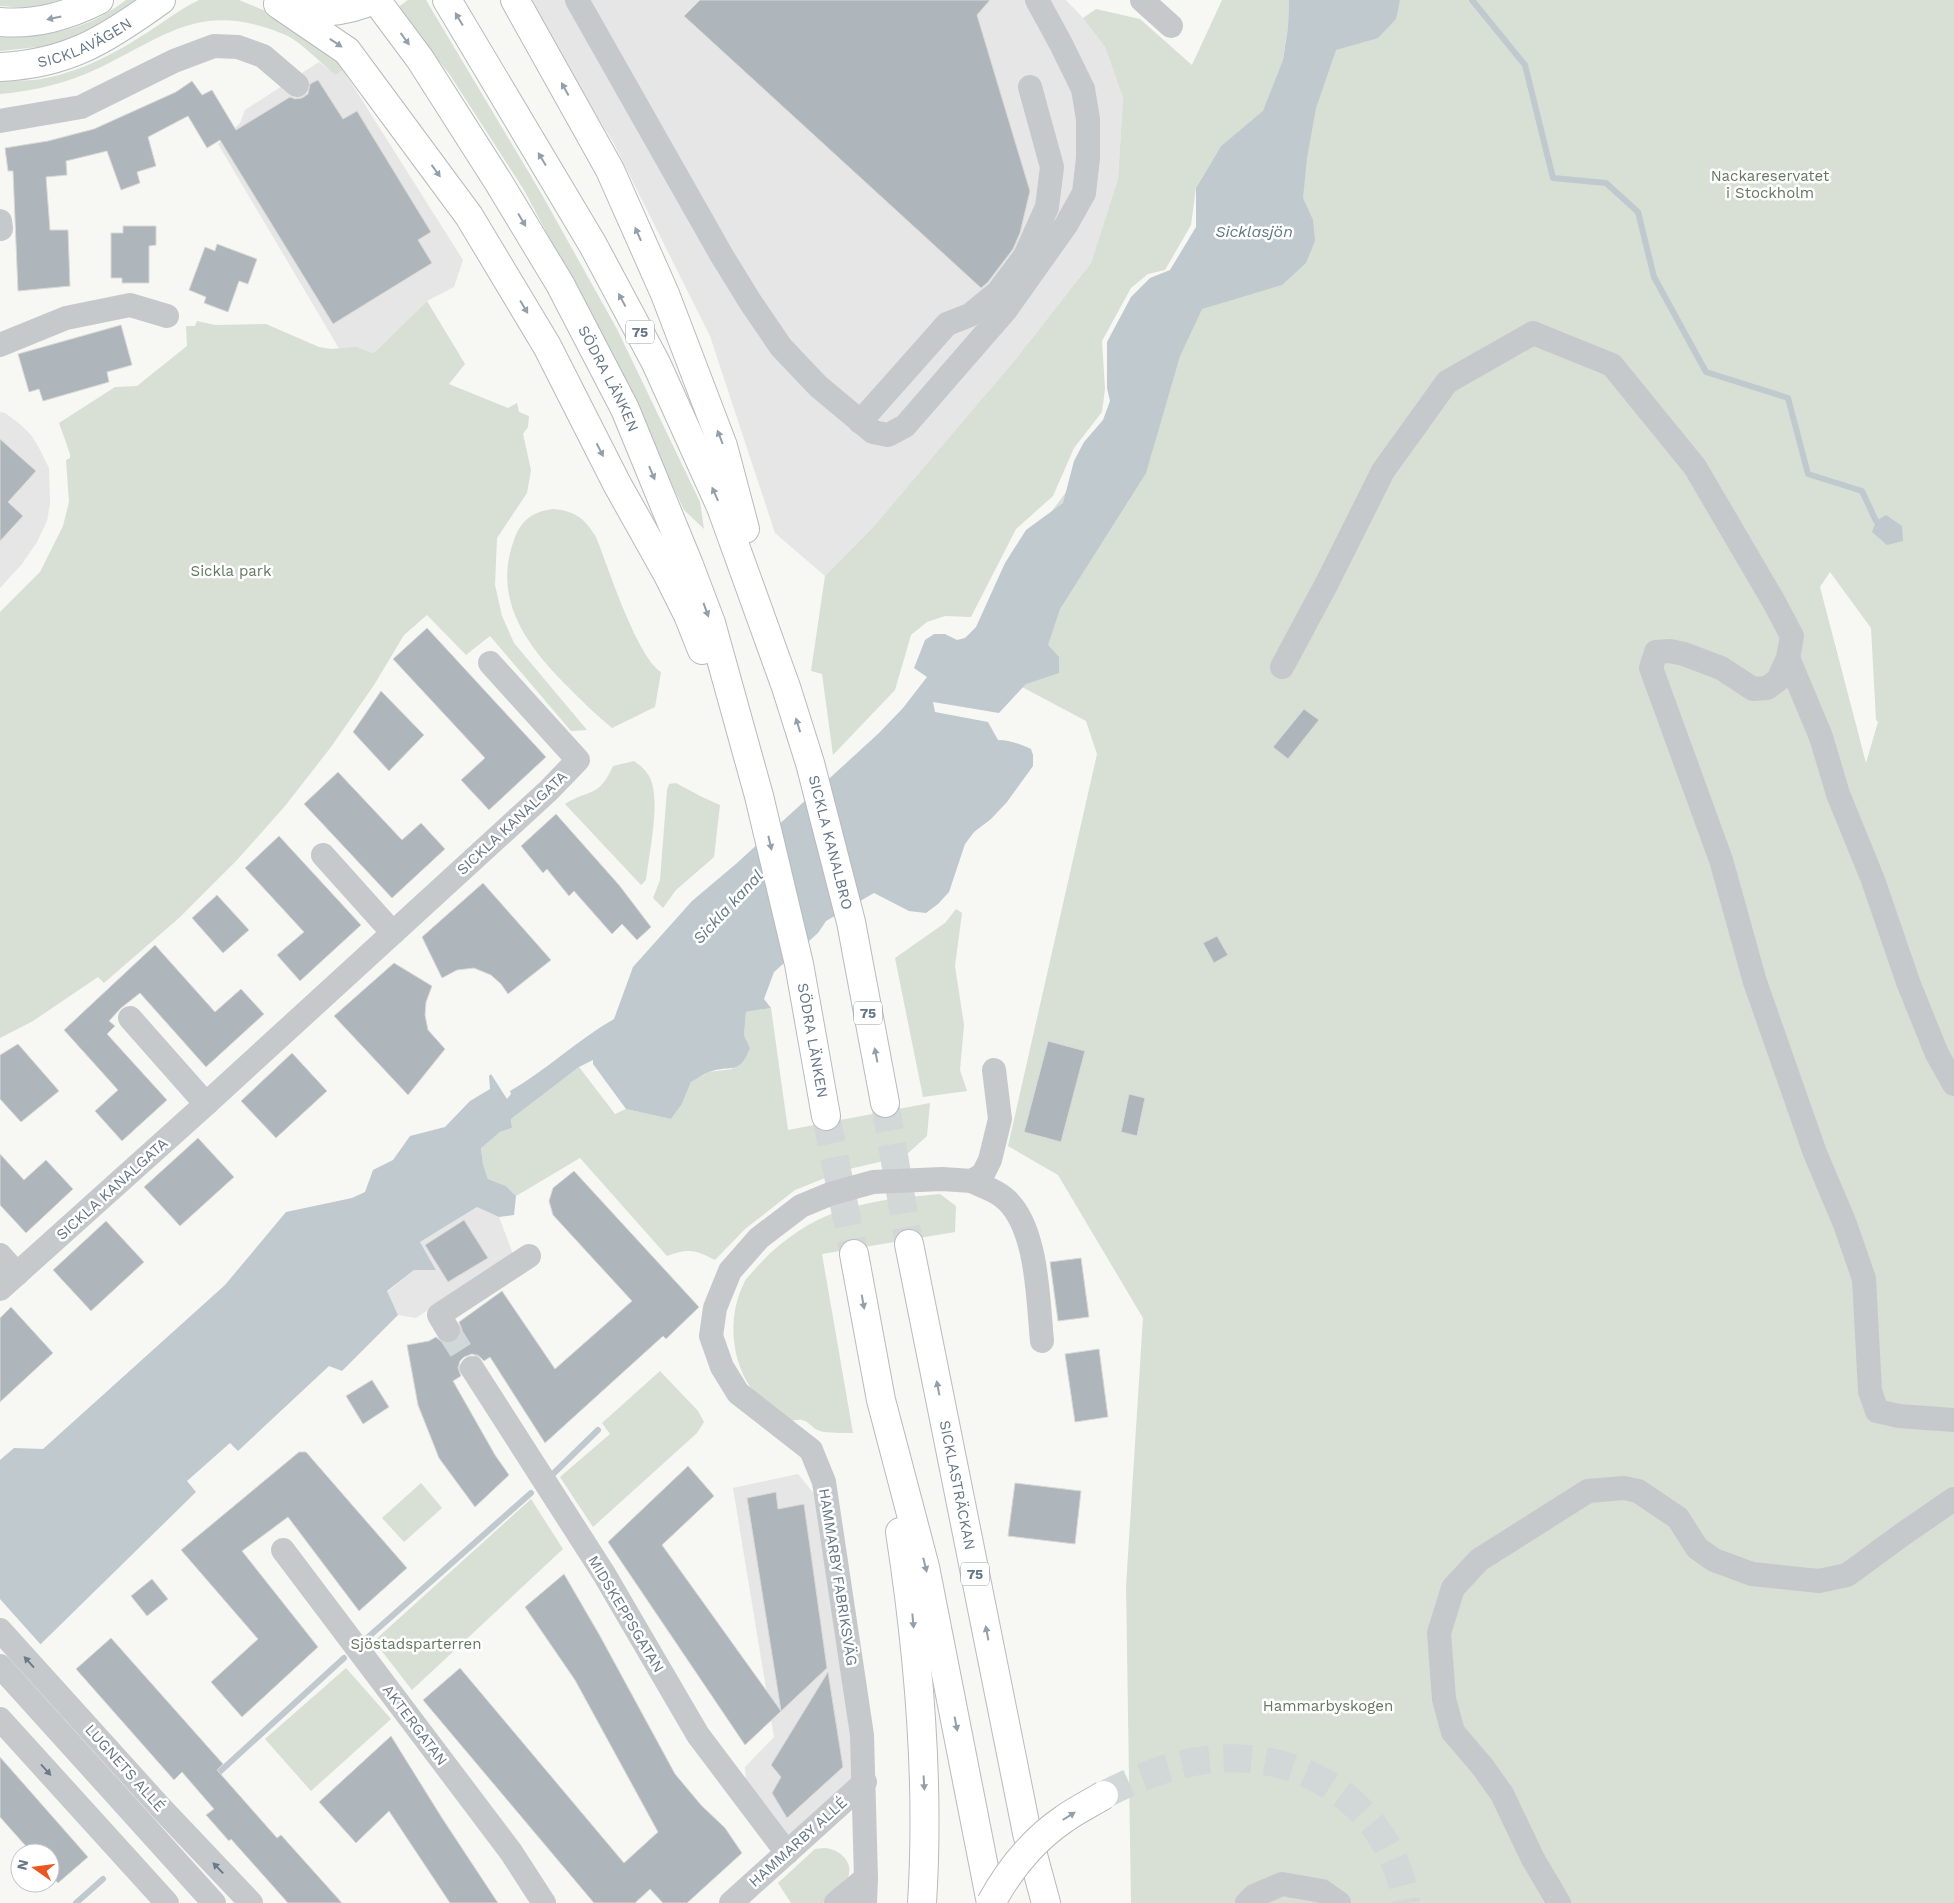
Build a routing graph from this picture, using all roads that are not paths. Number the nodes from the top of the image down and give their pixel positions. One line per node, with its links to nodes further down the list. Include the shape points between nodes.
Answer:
1 (98, 0): 10 (main road, SICKLAVÄGEN, one-way to 10, via 53,19)
2 (161, 0): 12 (main road, SICKLAVÄGEN, via 134,20 80,51 41,63)
3 (375, 0): 9 (main road, via 360,7 324,12); 25 (main road, SÖDRA LÄNKEN, one-way to 25, via 420,59 504,191 560,284 625,409 711,623)
4 (447, 0): 24 (main road, 75, one-way to 4, via 721,507 656,363 593,245)
5 (515, 0): 24 (main road, one-way to 5, via 723,446 665,294 610,170)
6 (577, 0): 20 (street, via 751,303 781,347 818,386)
7 (1036, 0): 20 (street, via 1083,89 1088,119 1084,193 1066,225 1006,311 905,426 888,435 873,432)
8 (1142, 0): 11 (street)
9 (276, 3): 25 (main road, one-way to 25, via 347,50 469,216 547,346 617,484 668,575 688,615)
10 (0, 22)
11 (1171, 26)
12 (0, 66)
13 (297, 85): 15 (street, via 263,56 238,48 214,46 174,61 81,107)
14 (1030, 87): 20 (street, via 1052,166 1047,207 1025,256 998,292 970,315 947,324)
15 (0, 120)
16 (0, 221): 17 (street)
17 (1, 229)
18 (167, 316): 19 (street, via 130,306 66,318)
19 (0, 345)
20 (860, 422)
21 (1788, 658): 23 (street, via 1792,636 1695,467 1612,365 1533,333 1447,382 1383,471); 30 (street, via 1821,737 1838,794 1873,880 1911,991 1936,1054); 44 (street, via 1778,680 1767,688 1753,688 1721,668 1670,651 1656,652 1651,668 1721,860 1755,982 1864,1279 1870,1391 1877,1411)
22 (490, 663): 27 (street, SICKLA KANALGATA, via 578,760)
23 (1282, 667)
24 (786, 687): 31 (main road, SICKLA KANALBRO / 75, one-way to 24, via 851,922 810,763)
25 (759, 796): 33 (main road, SÖDRA LÄNKEN, one-way to 33, via 800,964)
26 (323, 855): 27 (street)
27 (393, 933): 32 (street, SICKLA KANALGATA)
28 (130, 1018): 32 (street)
29 (994, 1070): 34 (street, via 1000,1119 990,1160 983,1174)
30 (1954, 1084)
31 (885, 1103)
32 (206, 1104): 39 (street, SICKLA KANALGATA)
33 (826, 1116)
34 (972, 1181): 41 (street, via 1004,1196 1017,1213 1028,1238 1035,1266); 53 (street, HAMMARBY FABRIKSVÄG, via 873,1182 801,1206 759,1238 730,1271 715,1308 711,1336 722,1367 738,1393 811,1450 824,1482 862,1735)
35 (909, 1244): 48 (main road, SICKLASTRÄCKAN / 75, one-way to 35)
36 (854, 1254): 43 (main road, one-way to 43)
37 (0, 1255): 39 (street, SICKLA KANALGATA)
38 (529, 1256): 40 (street, via 440,1315)
39 (8, 1282)
40 (448, 1330)
41 (1042, 1341)
42 (472, 1368): 55 (street, MIDSKEPPSGATAN, via 604,1574 698,1735)
43 (881, 1400): 65 (main road, one-way to 65, via 911,1603 920,1696 925,1814); 66 (main road, one-way to 66, via 925,1567)
44 (1954, 1420)
45 (1954, 1499): 71 (street, via 1848,1575 1819,1581 1752,1574 1714,1560 1697,1548 1678,1518 1638,1491 1624,1488 1588,1491 1479,1560 1453,1588 1439,1633 1444,1699 1453,1732 1502,1794 1533,1859)
46 (283, 1550): 61 (street, AKTERGATAN, via 511,1852)
47 (0, 1630): 60 (street, LUGNETS ALLÉ, one-way to 47)
48 (993, 1662): 67 (main road, SICKLASTRÄCKAN / 75, via 1027,1833); 68 (main road, via 1020,1722)
49 (0, 1666): 51 (street)
50 (0, 1684): 51 (street)
51 (35, 1714): 58 (street); 59 (street)
52 (7, 1726): 57 (street, one-way to 57)
53 (864, 1782): 55 (street, HAMMARBY ALLÉ); 56 (street, HAMMARBY FABRIKSVÄG)
54 (1104, 1795): 66 (main road, one-way to 54, bridge, via 1030,1848 1064,1819)
55 (787, 1853): 62 (street, HAMMARBY ALLÉ)
56 (866, 1878): 63 (street); 64 (street, HAMMARBY FABRIKSVÄG)
57 (166, 1903)
58 (198, 1903)
59 (214, 1903)
60 (251, 1903)
61 (544, 1903)
62 (731, 1903)
63 (836, 1903)
64 (865, 1903)
65 (922, 1903)
66 (991, 1903)
67 (1046, 1903)
68 (1062, 1903)
69 (1247, 1903): 70 (street, via 1254,1896 1282,1884 1322,1891)
70 (1339, 1903)
71 (1559, 1903)

